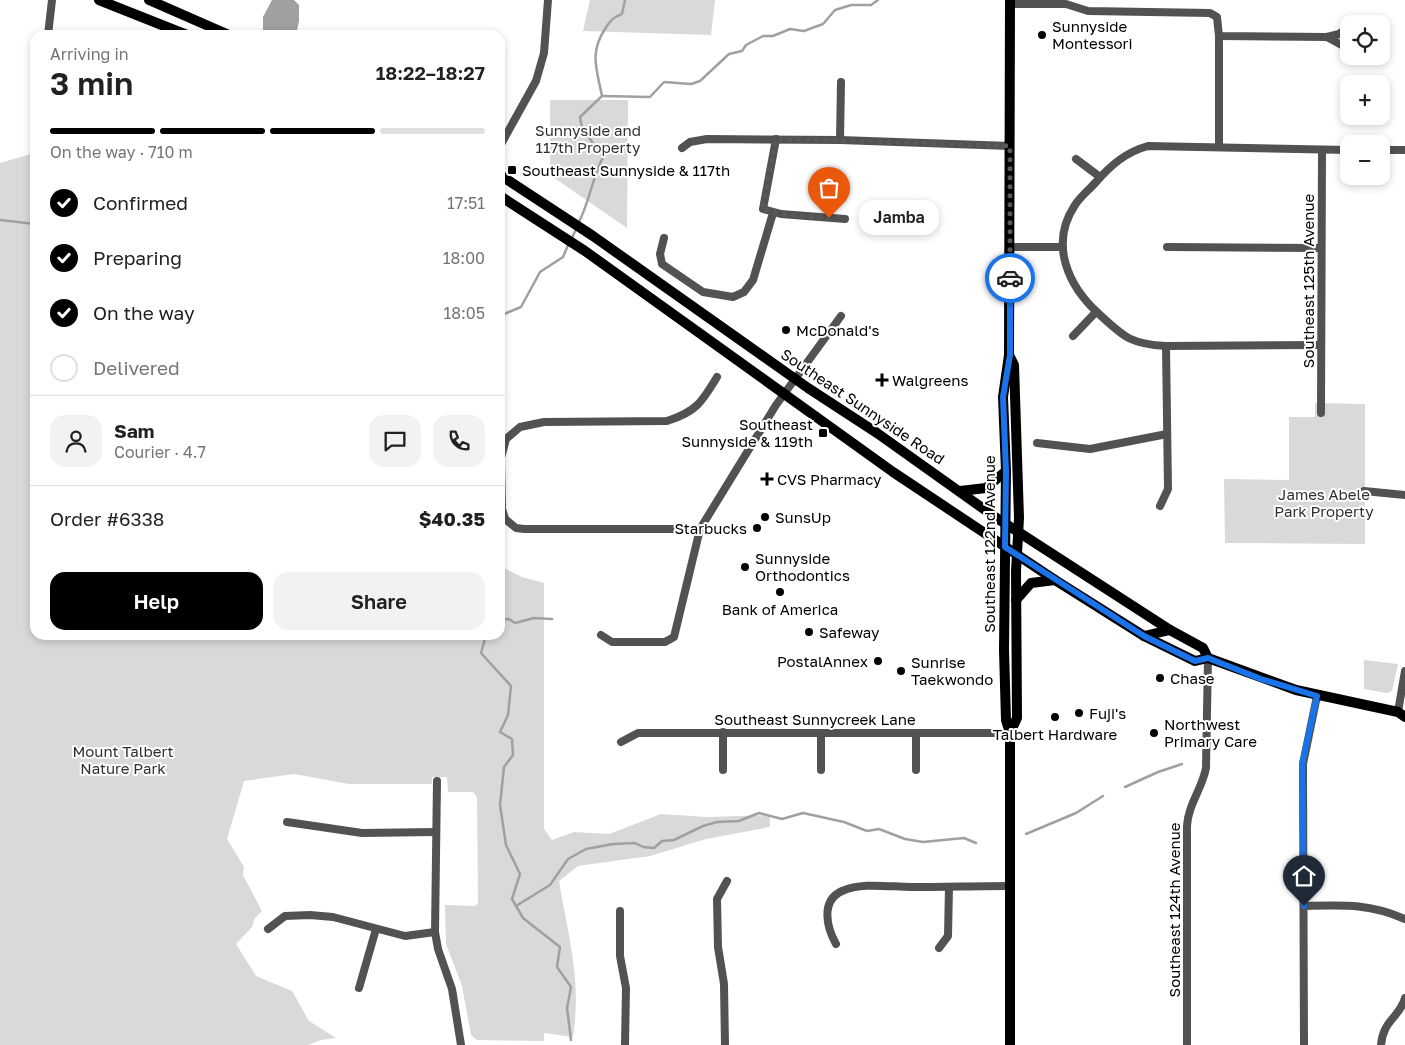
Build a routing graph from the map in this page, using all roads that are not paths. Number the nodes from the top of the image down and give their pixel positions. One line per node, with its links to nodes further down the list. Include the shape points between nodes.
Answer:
1 (52, 0): 6 (street)
2 (99, 0): 7 (main road)
3 (548, 0): 14 (street, via 544,53 536,81)
4 (153, 1): 8 (main road)
5 (1010, 2): 10 (street, via 1066,4 1088,11 1210,13 1217,17); 17 (main road, Southeast 122nd Avenue)
6 (49, 30)
7 (174, 30)
8 (217, 30)
9 (1340, 33): 11 (street)
10 (1219, 36): 11 (street); 18 (street)
11 (1327, 36): 12 (street)
12 (1340, 44)
13 (841, 82): 16 (street)
14 (505, 137)
15 (776, 139): 16 (street); 19 (street, via 699,139); 28 (street, via 762,209)
16 (840, 140): 17 (street)
17 (1010, 146): 31 (main road, Southeast 122nd Avenue)
18 (1219, 146): 20 (street); 25 (street, via 1148,146 1123,156)
19 (682, 148)
20 (1322, 150): 21 (street); 34 (street, Southeast 125th Avenue)
21 (1340, 150)
22 (1390, 150): 23 (street)
23 (1405, 150)
24 (1076, 159): 25 (street)
25 (1100, 177): 32 (street, via 1075,204 1066,225)
26 (505, 178): 42 (main road, Southeast Sunnyside Road, via 593,236)
27 (505, 199): 43 (main road, Southeast Sunnyside Road, via 544,223)
28 (773, 213): 29 (street); 30 (street, via 752,280 744,292 733,297 703,292 662,264 660,254)
29 (845, 220)
30 (664, 238)
31 (1011, 247): 32 (street); 40 (main road, Southeast 122nd Avenue)
32 (1063, 247): 35 (street, via 1070,281)
33 (1167, 247): 34 (street)
34 (1321, 248): 38 (street, Southeast 125th Avenue)
35 (1096, 312): 37 (street); 39 (street, via 1131,341)
36 (841, 316): 42 (street)
37 (1073, 336)
38 (1322, 345): 39 (street); 44 (street, Southeast 125th Avenue)
39 (1166, 346): 45 (street)
40 (1010, 355): 48 (main road, Southeast 122nd Avenue, via 1003,397); 56 (main road, Southeast 122nd Avenue, via 1014,365 1019,455)
41 (717, 377): 46 (street, via 699,405 667,421 544,422 520,427)
42 (795, 379): 43 (street); 49 (main road, Southeast Sunnyside Road)
43 (784, 393): 55 (street); 57 (main road, Southeast Sunnyside Road)
44 (1321, 413)
45 (1167, 434): 47 (street, via 1090,449); 52 (street, via 1168,489)
46 (505, 442)
47 (1037, 443)
48 (1006, 471): 49 (main road, via 986,488); 54 (main road, Southeast 122nd Avenue)
49 (960, 491): 54 (main road, Southeast Sunnyside Road)
50 (1364, 491): 51 (street)
51 (1405, 495)
52 (1160, 506)
53 (505, 522): 55 (street, via 524,529)
54 (1006, 524): 56 (main road, Southeast Sunnyside Road); 57 (main road, Southeast 122nd Avenue)
55 (700, 529): 62 (street, via 674,637 665,642 612,642)
56 (1018, 532): 58 (main road, Southeast 122nd Avenue); 61 (main road, Southeast Sunnyside Road)
57 (1005, 547): 58 (main road, Southeast Sunnyside Road); 64 (main road, Southeast 122nd Avenue)
58 (1017, 554): 59 (main road, Southeast Sunnyside Road); 60 (main road, Southeast 122nd Avenue)
59 (1056, 580): 60 (main road, via 1031,583); 63 (main road, Southeast Sunnyside Road)
60 (1016, 600): 67 (main road, Southeast 122nd Avenue)
61 (1170, 630): 63 (main road); 65 (main road, Southeast Sunnyside Road, via 1203,648)
62 (600, 635)
63 (1144, 636): 65 (main road, Southeast Sunnyside Road, via 1195,661)
64 (1004, 650): 67 (main road, via 1008,653 1010,679); 73 (main road, Southeast 122nd Avenue, via 1006,720)
65 (1208, 658): 68 (main road, Southeast Sunnyside Road); 98 (street, Southeast 124th Avenue, via 1206,768 1187,826)
66 (1405, 671): 69 (street)
67 (1016, 685): 73 (main road, Southeast 122nd Avenue, via 1017,718)
68 (1317, 696): 69 (main road, Southeast Sunnyside Road); 84 (street, via 1302,764)
69 (1403, 713)
70 (723, 732): 71 (street, Southeast Sunnycreek Lane); 74 (street, Southeast Sunnycreek Lane, via 638,733); 75 (street)
71 (820, 733): 72 (street, Southeast Sunnycreek Lane); 76 (street)
72 (916, 733): 73 (street, Southeast Sunnycreek Lane); 77 (street)
73 (1010, 733): 82 (main road, Southeast 122nd Avenue)
74 (621, 742)
75 (723, 770)
76 (820, 770)
77 (916, 770)
78 (437, 781): 80 (street)
79 (287, 822): 80 (street, via 362,833)
80 (436, 832): 89 (street)
81 (727, 881): 96 (street, via 717,899)
82 (1010, 886): 83 (street); 97 (main road, Southeast 122nd Avenue)
83 (949, 887): 90 (street, via 866,886 841,891 828,908 829,931); 91 (street, via 948,936)
84 (1304, 906): 86 (street, via 1361,905 1384,909); 99 (street)
85 (620, 911): 95 (street, via 620,956 626,988)
86 (1405, 919)
87 (268, 929): 88 (street, via 285,916 310,915 333,917)
88 (376, 929): 89 (street, via 404,936); 92 (street)
89 (434, 932): 94 (street, via 452,989)
90 (836, 944)
91 (939, 948)
92 (359, 988)
93 (1405, 998): 100 (street, via 1383,1030)
94 (461, 1045)
95 (625, 1045)
96 (725, 1045)
97 (1010, 1045)
98 (1187, 1045)
99 (1304, 1045)
100 (1381, 1045)

